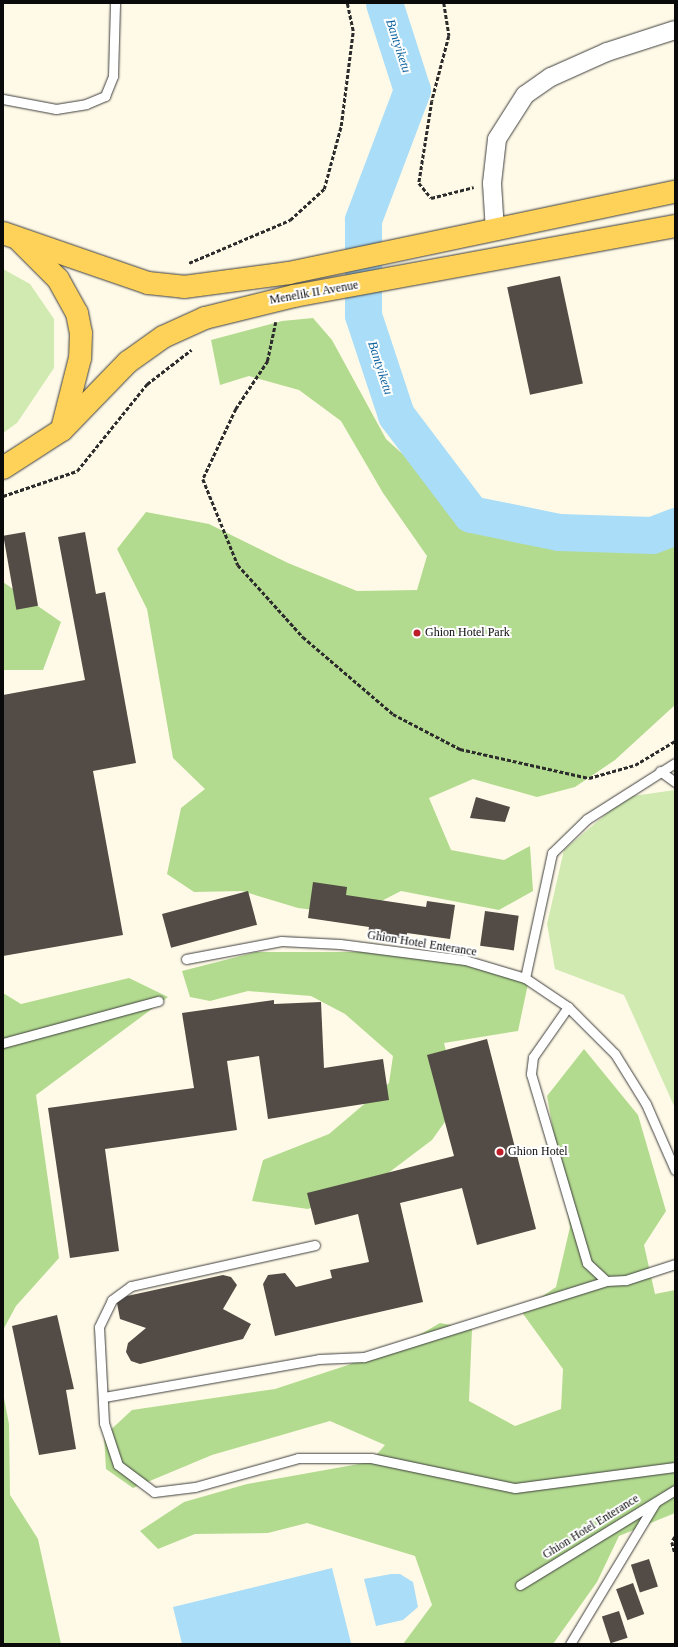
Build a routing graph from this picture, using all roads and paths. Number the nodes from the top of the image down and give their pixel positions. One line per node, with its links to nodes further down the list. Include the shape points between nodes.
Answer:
1 (115, 3): 5 (lane, via 113,76 105,96 86,104 56,109)
2 (347, 3): 11 (path, via 353,31 341,126 324,189 290,220)
3 (444, 3): 6 (path, via 449,36 432,101 419,183 431,198)
4 (675, 30): 6 (street, via 607,52 550,77 525,94 497,139)
5 (3, 99)
6 (492, 183): 9 (street)
7 (675, 192): 9 (main road, Menelik II Avenue)
8 (675, 226): 12 (main road, Menelik II Avenue)
9 (487, 232): 10 (main road, Menelik II Avenue, via 289,273 184,287 148,283)
10 (9, 234): 14 (main road, via 58,279 77,313 81,333 80,358)
11 (182, 267)
12 (294, 296): 14 (main road, Menelik II Avenue, via 240,307 163,337 128,362); 17 (path, via 279,304 268,361 236,409 203,479 238,565 303,637 392,714 460,749 554,773 589,778 634,765)
13 (196, 347): 16 (path, via 147,384 77,471)
14 (62, 430): 15 (main road, Menelik II Avenue)
15 (3, 468)
16 (3, 496)
17 (675, 741)
18 (675, 763): 19 (lane)
19 (660, 771): 20 (lane); 22 (lane, via 587,819 552,853)
20 (675, 782)
21 (186, 959): 22 (lane, Ghion Hotel Enterance, via 281,941 340,944 465,960)
22 (525, 978): 24 (lane, Ghion Hotel Enterance)
23 (158, 1001): 25 (lane)
24 (568, 1007): 26 (lane, Ghion Hotel Enterance, via 615,1054 646,1104); 29 (lane, via 533,1057 531,1074 587,1263)
25 (3, 1043)
26 (675, 1170)
27 (315, 1245): 30 (lane, via 131,1286 112,1300 99,1327)
28 (675, 1264): 29 (lane, via 626,1280)
29 (606, 1281): 30 (lane, via 364,1357 320,1359)
30 (104, 1397): 31 (lane, via 104,1423 118,1465 154,1492 195,1487 298,1458 371,1458 515,1488)
31 (675, 1467)
32 (675, 1490): 33 (lane, Ghion Hotel Enterance)
33 (656, 1502): 36 (lane, Ghion Hotel Enterance); 37 (lane)
34 (675, 1537): 35 (path, via 672,1542)
35 (675, 1553)
36 (520, 1585)
37 (570, 1644)

